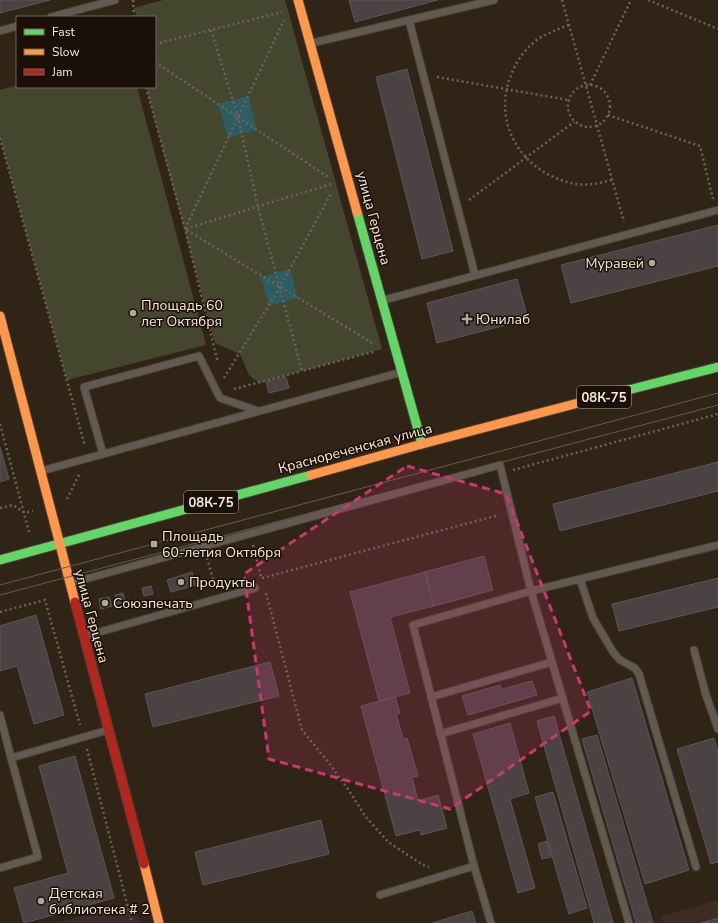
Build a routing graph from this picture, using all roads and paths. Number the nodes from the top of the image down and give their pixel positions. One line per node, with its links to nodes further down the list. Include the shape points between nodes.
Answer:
1 (115, 0): 9 (lane)
2 (133, 0): 10 (path)
3 (298, 0): 18 (street, улица Герцена)
4 (494, 0): 12 (lane)
5 (562, 0): 13 (path)
6 (632, 0): 23 (path)
7 (648, 0): 15 (path)
8 (288, 10): 16 (path)
9 (55, 16)
10 (134, 16)
11 (285, 17): 28 (path)
12 (409, 20): 18 (lane); 21 (lane)
13 (569, 25): 22 (path); 25 (path, via 552,31 524,52 514,66)
14 (16, 26): 17 (lane)
15 (718, 29)
16 (211, 30): 19 (path); 28 (path)
17 (0, 31)
18 (310, 43): 44 (street, улица Герцена)
19 (156, 44)
20 (156, 63): 28 (path)
21 (423, 75): 25 (path); 38 (lane)
22 (585, 85): 23 (path); 26 (path, via 575,90); 30 (path)
23 (590, 85): 27 (path, via 605,91 610,100)
24 (146, 88): 40 (path)
25 (507, 90): 26 (path); 32 (path, via 506,117 511,134)
26 (568, 100): 29 (path, via 568,112)
27 (608, 115): 30 (path); 39 (path, via 700,146)
28 (238, 117): 33 (path); 37 (path); 40 (path)
29 (574, 122): 30 (path, via 585,128); 32 (path)
30 (597, 126): 34 (path)
31 (0, 138): 58 (path)
32 (526, 158): 34 (path, via 544,173 560,180 583,184); 38 (path)
33 (330, 178)
34 (612, 180): 41 (path)
35 (337, 182): 37 (path)
36 (333, 189): 43 (path)
37 (258, 206): 40 (path); 43 (path)
38 (458, 208): 42 (lane)
39 (717, 210): 41 (lane)
40 (184, 229): 43 (path); 48 (path)
41 (627, 234): 42 (lane)
42 (475, 275): 44 (lane)
43 (280, 287): 46 (path); 50 (path); 52 (path, via 222,381)
44 (382, 300): 51 (street, улица Герцена)
45 (0, 316): 59 (street, улица Герцена)
46 (376, 346)
47 (382, 349): 50 (path)
48 (219, 366)
49 (718, 367): 56 (street, Краснореченская улица / 08К-75)
50 (302, 371): 53 (path)
51 (402, 372): 54 (lane); 56 (street, улица Герцена)
52 (221, 374)
53 (232, 390)
54 (259, 411): 57 (lane); 57 (lane, via 220,398 199,356 84,387)
55 (0, 424): 64 (path)
56 (422, 444): 67 (street, Краснореченская улица / 08К-75)
57 (103, 454): 58 (lane)
58 (88, 458): 59 (lane); 60 (path)
59 (40, 471): 67 (street, улица Герцена)
60 (65, 503)
61 (0, 508): 64 (path, via 13,505)
62 (37, 510): 64 (path)
63 (511, 512): 71 (path); 73 (lane, via 500,465); 77 (lane)
64 (25, 513): 65 (path)
65 (29, 532)
66 (252, 541): 71 (path)
67 (59, 544): 70 (street, Краснореченская улица / 08К-75); 73 (street, улица Герцена)
68 (718, 545): 72 (lane)
69 (206, 553): 75 (path, via 215,586)
70 (0, 560)
71 (262, 578): 74 (path)
72 (580, 579): 77 (lane); 92 (lane, via 593,618 613,652 639,674)
73 (69, 584): 80 (street, улица Герцена)
74 (264, 585)
75 (207, 588)
76 (255, 588): 80 (lane)
77 (531, 591): 82 (lane); 83 (lane, via 413,625)
78 (265, 592): 94 (path, via 302,730 334,770 364,816 388,842 423,865)
79 (0, 612): 89 (path, via 45,600)
80 (83, 637): 87 (street, улица Герцена)
81 (694, 650): 86 (lane)
82 (552, 662): 83 (lane); 84 (lane)
83 (431, 697): 88 (lane)
84 (563, 698): 88 (lane); 99 (lane)
85 (0, 715): 90 (lane)
86 (718, 729)
87 (108, 730): 89 (lane); 97 (street, улица Герцена)
88 (440, 734): 91 (lane)
89 (83, 737): 90 (lane); 96 (path)
90 (11, 758): 93 (lane, via 38,857)
91 (474, 866): 94 (lane); 98 (lane)
92 (696, 867)
93 (0, 868)
94 (448, 875): 95 (lane)
95 (380, 895)
96 (132, 923)
97 (159, 923)
98 (491, 923)
99 (629, 923)

